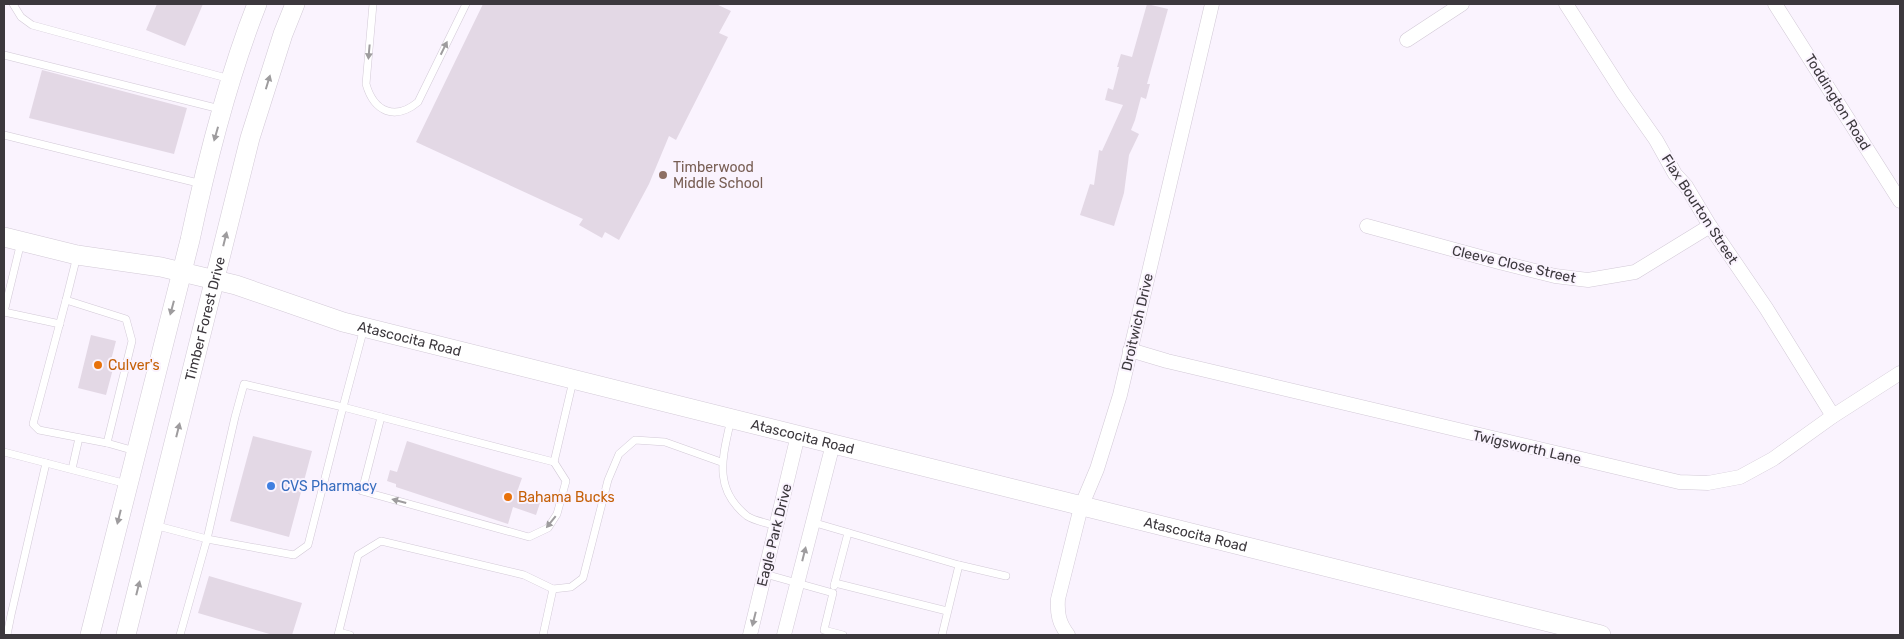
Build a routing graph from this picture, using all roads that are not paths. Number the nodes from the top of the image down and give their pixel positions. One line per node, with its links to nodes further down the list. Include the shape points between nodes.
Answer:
1 (12, 4): 12 (lane, via 32,25)
2 (257, 4): 12 (main road)
3 (295, 4): 22 (main road, Timber Forest Drive, one-way to 3, via 250,138)
4 (373, 4): 5 (lane, one-way to 5, via 366,84 369,96 377,105 394,113 407,110 418,102)
5 (466, 4)
6 (1212, 4): 27 (street, Droitwich Drive)
7 (1462, 4): 10 (street)
8 (1566, 4): 18 (street, Flax Bourton Street)
9 (1775, 4): 16 (street, Toddington Road)
10 (1407, 40)
11 (4, 55): 13 (lane)
12 (231, 79): 13 (main road)
13 (222, 110): 15 (main road, one-way to 15)
14 (4, 136): 15 (lane)
15 (202, 184): 21 (main road)
16 (1900, 201)
17 (1367, 226): 18 (street, Cleeve Close Street, via 1555,276 1588,280 1635,272)
18 (1710, 226): 31 (street, Flax Bourton Street)
19 (13, 240): 20 (main road, Atascocita Road); 24 (lane)
20 (77, 256): 21 (main road, Atascocita Road); 23 (lane)
21 (181, 272): 22 (main road, Atascocita Road); 39 (main road, one-way to 39)
22 (215, 280): 26 (main road, Atascocita Road); 47 (main road, Timber Forest Drive, one-way to 22)
23 (66, 300): 25 (lane); 36 (lane, via 126,319 132,341)
24 (4, 312): 25 (lane)
25 (60, 324): 35 (lane, via 33,424 39,430)
26 (364, 327): 29 (main road, Atascocita Road); 30 (lane)
27 (1130, 350): 31 (street, Twigsworth Lane, via 1679,482 1708,483 1740,477 1773,459); 45 (street, Droitwich Drive, via 1097,469)
28 (1900, 373): 31 (street, Twigsworth Lane)
29 (574, 380): 33 (main road, Atascocita Road); 41 (lane)
30 (343, 408): 32 (lane); 50 (lane, via 308,545 294,555); 50 (lane, via 244,384)
31 (1833, 416)
32 (381, 417): 41 (lane); 41 (lane, one-way to 32, via 566,481 557,514 548,528 529,537 362,491)
33 (731, 419): 34 (main road, Atascocita Road); 42 (lane)
34 (798, 436): 37 (main road, Atascocita Road); 48 (street, Eagle Park Drive)
35 (79, 438): 36 (lane); 43 (lane)
36 (107, 443): 39 (lane)
37 (832, 444): 45 (main road, Atascocita Road); 46 (street)
38 (4, 452): 40 (lane)
39 (135, 452): 44 (main road)
40 (46, 462): 43 (lane); 60 (lane)
41 (554, 462)
42 (722, 462): 48 (lane, via 729,496 748,517); 56 (lane, via 664,442 635,440 618,454 608,480 583,578 571,586)
43 (72, 469): 44 (lane)
44 (128, 484): 61 (main road, one-way to 61)
45 (1081, 507): 70 (street, Droitwich Drive, via 1058,598 1057,614); 71 (main road, Atascocita Road)
46 (812, 522): 49 (lane); 54 (street, one-way to 46)
47 (154, 525): 50 (lane); 62 (main road, Timber Forest Drive, one-way to 47)
48 (776, 526): 52 (street, Eagle Park Drive)
49 (848, 533): 51 (lane); 55 (lane)
50 (207, 538): 63 (lane)
51 (958, 565): 53 (lane); 58 (lane)
52 (765, 574): 54 (lane); 66 (street, Eagle Park Drive, one-way to 66)
53 (1006, 576)
54 (797, 583): 57 (lane); 67 (street)
55 (835, 583): 57 (lane); 58 (lane)
56 (553, 589): 59 (lane, via 524,575 381,540 358,555); 65 (lane)
57 (832, 593): 68 (lane, via 824,630)
58 (947, 612): 69 (lane)
59 (339, 634): 64 (lane)
60 (8, 635)
61 (90, 635)
62 (126, 635)
63 (180, 635)
64 (350, 635)
65 (544, 635)
66 (750, 635)
67 (784, 635)
68 (843, 635)
69 (942, 635)
70 (1068, 635)
71 (1601, 635)

